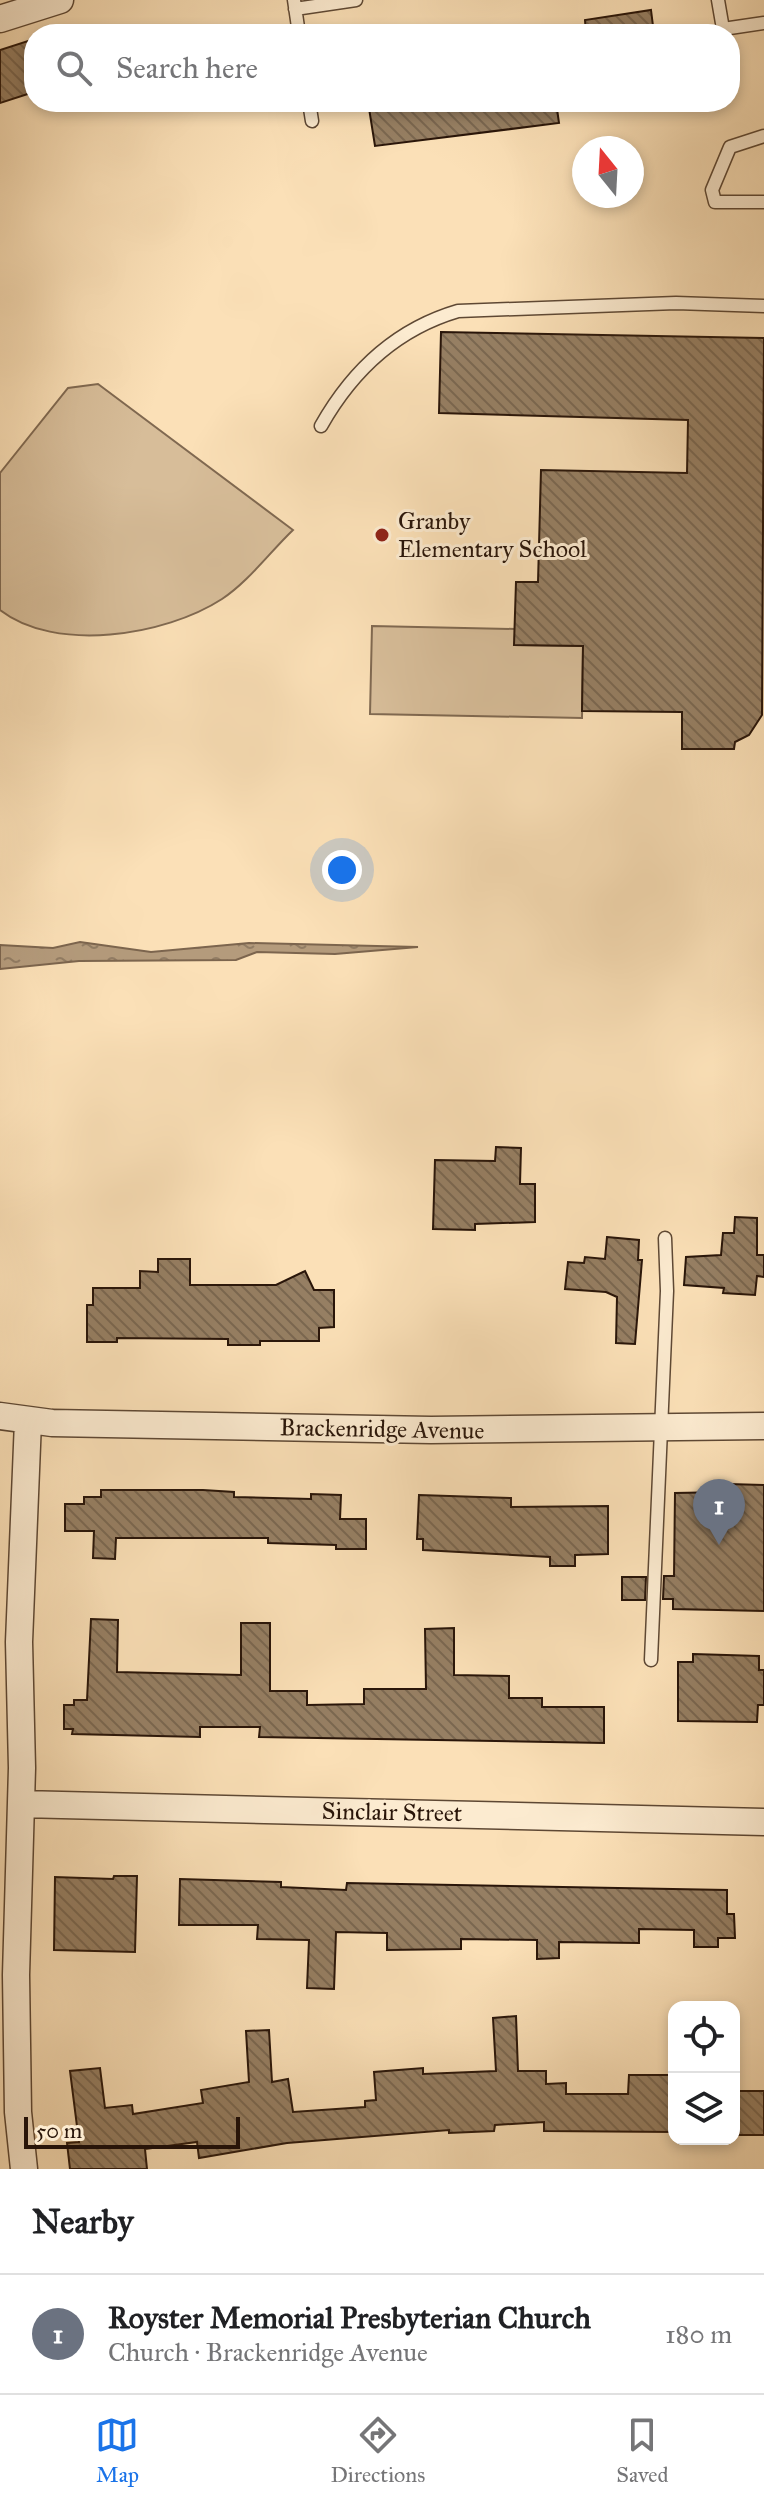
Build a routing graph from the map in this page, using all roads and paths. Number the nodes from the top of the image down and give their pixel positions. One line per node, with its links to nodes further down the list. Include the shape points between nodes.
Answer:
1 (60, 0): 5 (street)
2 (356, 0): 4 (lane)
3 (718, 0): 8 (lane)
4 (294, 4): 7 (lane)
5 (0, 19)
6 (764, 23): 9 (lane)
7 (297, 24)
8 (722, 24)
9 (740, 27)
10 (311, 112): 11 (lane)
11 (312, 121)
12 (764, 136): 13 (lane, via 730,147 712,190 715,202)
13 (764, 202)
14 (764, 306): 15 (lane, via 676,303 458,311 432,319 388,346 360,370)
15 (321, 426)
16 (665, 1238): 20 (lane)
17 (0, 1416): 18 (street, Brackenridge Avenue)
18 (28, 1421): 20 (street, Brackenridge Avenue); 22 (street, via 19,1642)
19 (764, 1426): 20 (street, Brackenridge Avenue)
20 (660, 1429): 21 (lane)
21 (651, 1660)
22 (21, 1804): 23 (street, Sinclair Street); 24 (street, via 16,1975)
23 (764, 1822)
24 (24, 2169)

